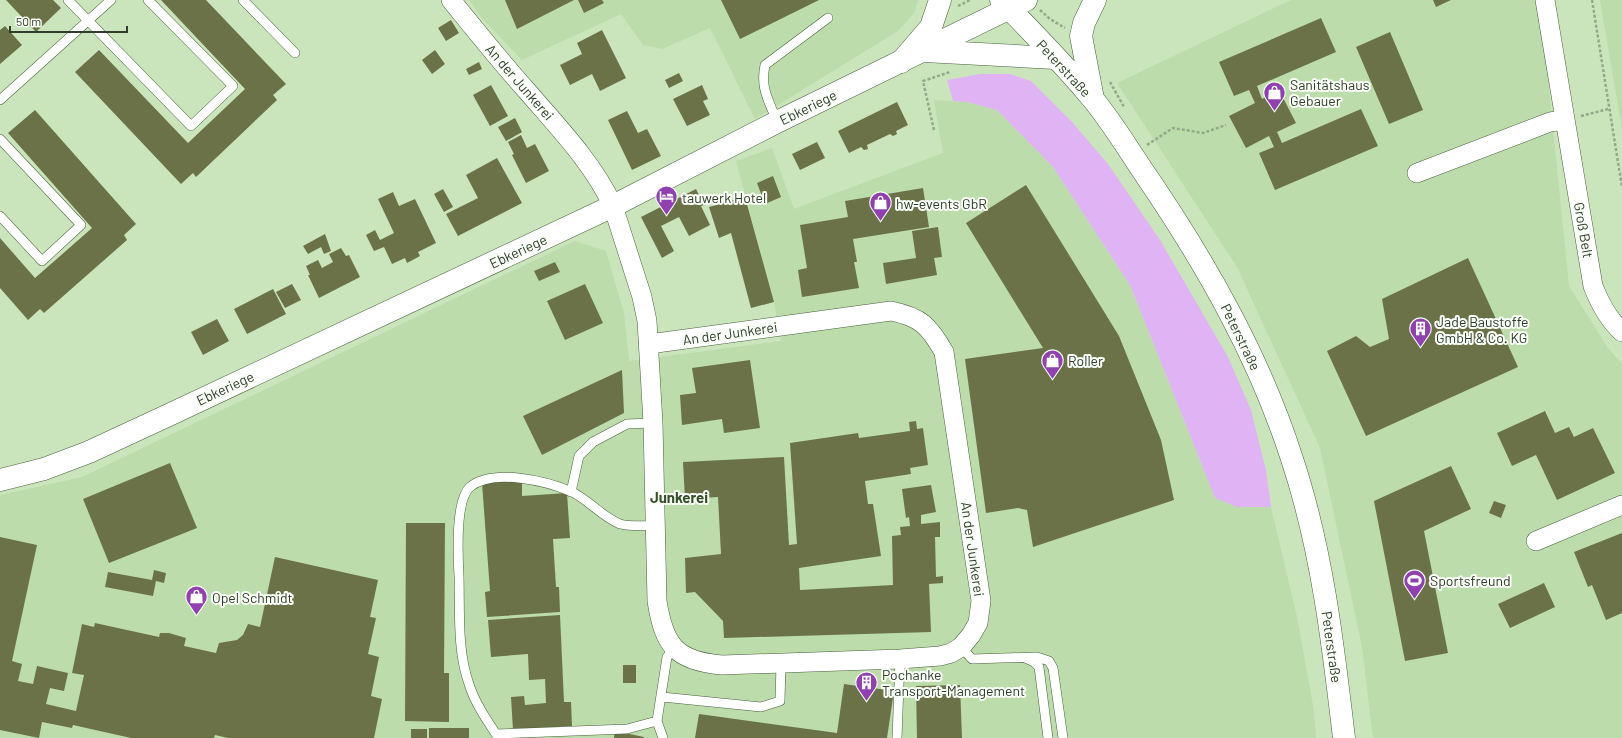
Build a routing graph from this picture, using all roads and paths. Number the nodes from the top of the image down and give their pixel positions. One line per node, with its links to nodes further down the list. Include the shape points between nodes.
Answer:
1 (68, 0): 12 (lane)
2 (110, 0): 12 (lane)
3 (148, 0): 12 (lane, via 233,86 191,126)
4 (243, 0): 14 (lane)
5 (451, 0): 27 (street, An der Junkerei, via 566,136 607,192)
6 (940, 0): 16 (street, via 931,27)
7 (1095, 0): 17 (street, via 1081,36)
8 (1545, 0): 20 (street, Groß Belt)
9 (1592, 0): 19 (path)
10 (1012, 3): 13 (street, Ebkeriege); 15 (street, Peterstraße)
11 (828, 18): 21 (lane, via 765,65 762,78 764,88)
12 (87, 21): 18 (lane)
13 (921, 51): 15 (street); 16 (street, Ebkeriege)
14 (296, 53)
15 (1055, 58): 17 (street, Peterstraße)
16 (901, 62): 21 (street, Ebkeriege)
17 (1093, 99): 48 (street, Peterstraße, via 1169,209 1214,284 1255,362 1292,459 1316,550 1333,644)
18 (0, 100)
19 (1608, 109): 20 (path); 26 (path)
20 (1564, 120): 25 (street, via 1550,122); 29 (street, Groß Belt, via 1593,286 1610,320)
21 (778, 122): 27 (street, Ebkeriege)
22 (1226, 125): 24 (path, via 1203,133 1173,128)
23 (0, 139): 28 (lane, via 81,225 42,261)
24 (1146, 145)
25 (1417, 173)
26 (1622, 186)
27 (613, 206): 30 (street, An der Junkerei, via 642,298); 32 (street, Ebkeriege, via 89,452 44,469)
28 (0, 216)
29 (1622, 332)
30 (649, 344): 31 (street, An der Junkerei); 37 (street, An der Junkerei, via 891,312 909,315 925,324 944,352 981,601 978,623)
31 (653, 423): 33 (lane, via 627,424 593,442 579,456); 35 (street, An der Junkerei)
32 (0, 480)
33 (571, 492): 35 (lane, via 621,524); 43 (lane, via 547,483 522,478 483,480 469,488 460,508 458,551 463,660 469,685 496,734 627,728)
34 (1622, 505): 36 (street)
35 (656, 526): 38 (street, An der Junkerei, via 657,601 661,625 666,638)
36 (1536, 541)
37 (961, 647): 39 (lane, via 972,659); 40 (street, An der Junkerei, via 940,656)
38 (675, 648): 41 (street, An der Junkerei, via 686,657 700,663); 42 (lane, via 667,657)
39 (1024, 657): 46 (lane, via 1038,667); 47 (lane, via 1043,658 1049,661 1053,668)
40 (900, 659): 41 (street, An der Junkerei); 45 (lane)
41 (781, 663): 42 (lane, via 780,701 761,707)
42 (662, 696): 43 (lane)
43 (657, 721): 44 (lane)
44 (663, 738)
45 (897, 738)
46 (1048, 738)
47 (1063, 738)
48 (1344, 738)

